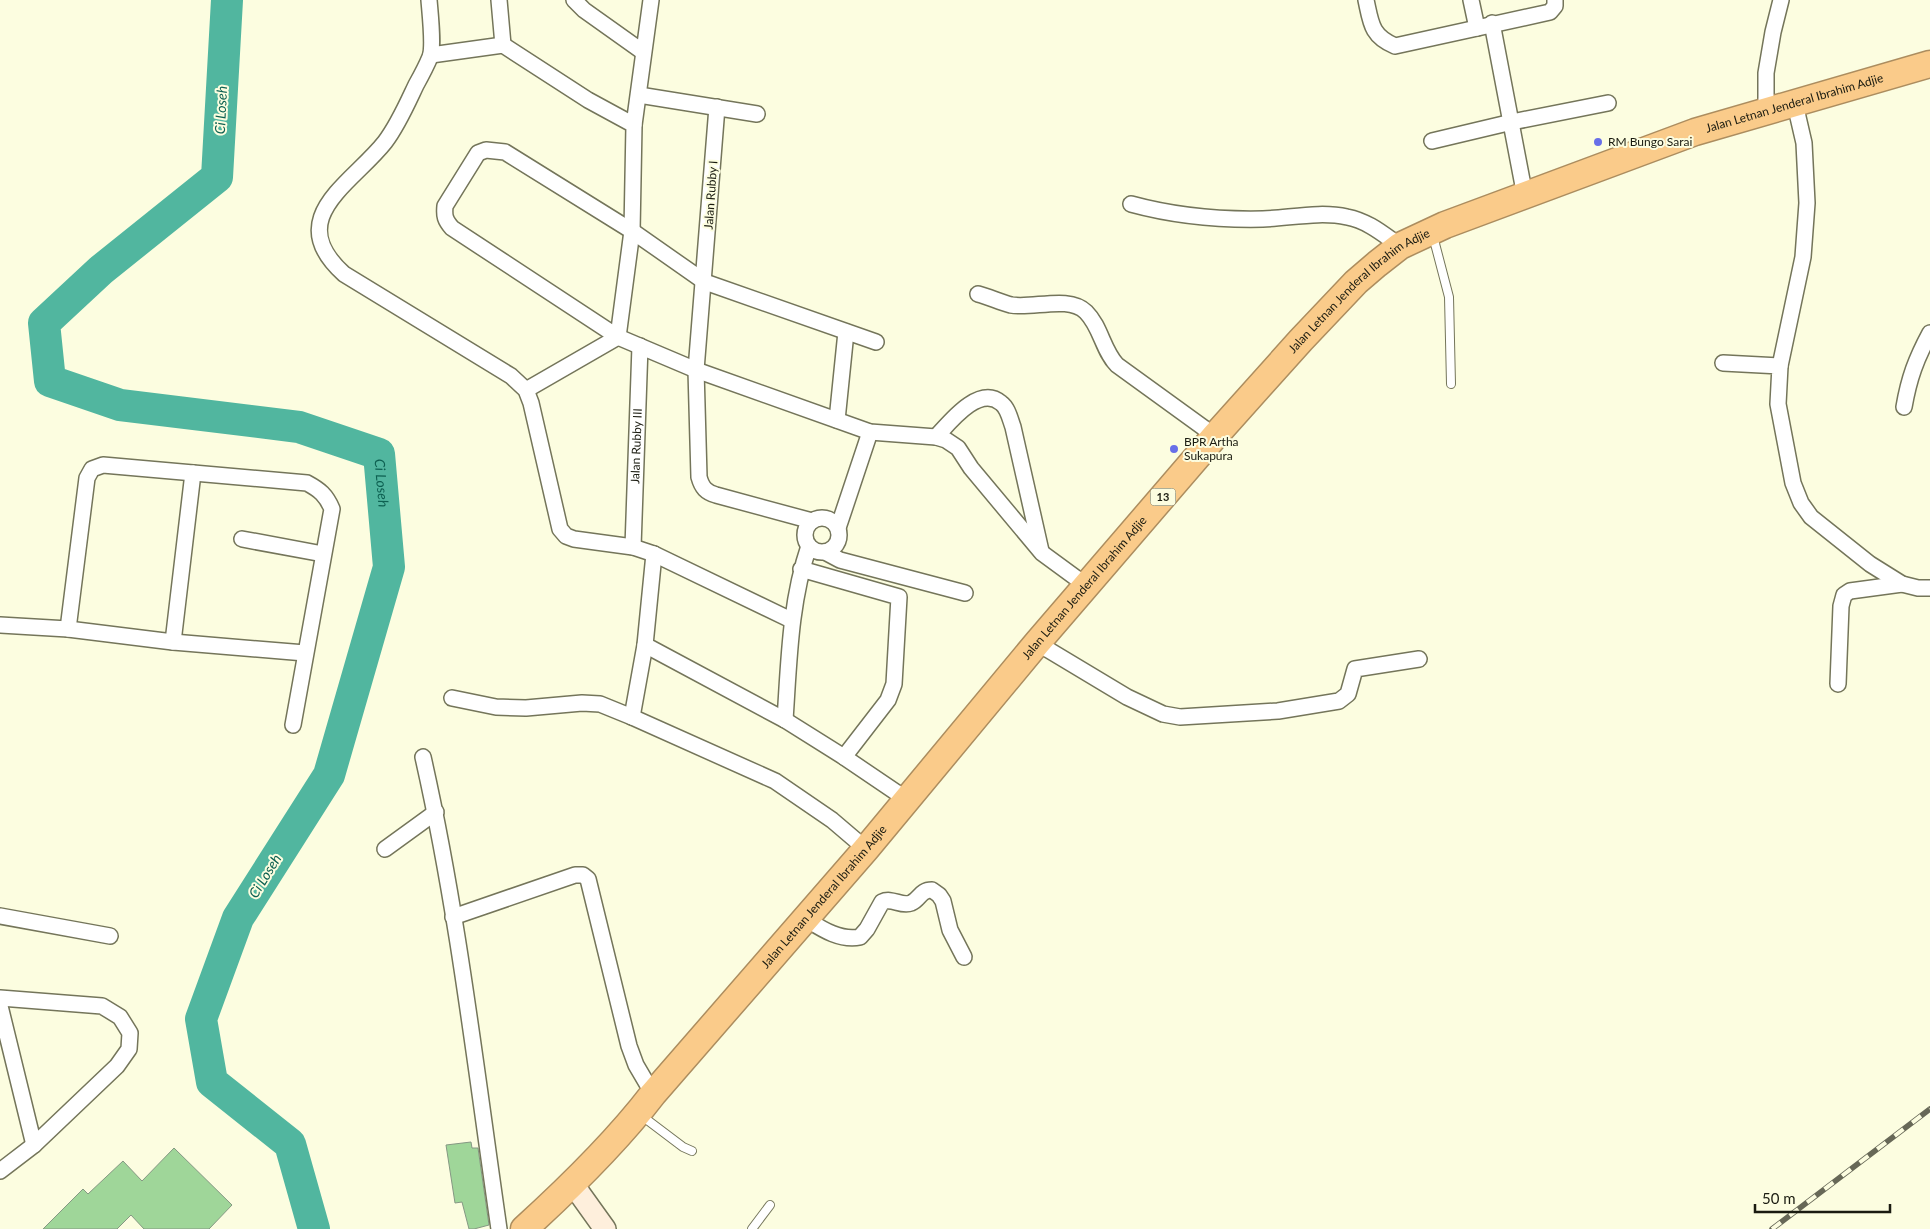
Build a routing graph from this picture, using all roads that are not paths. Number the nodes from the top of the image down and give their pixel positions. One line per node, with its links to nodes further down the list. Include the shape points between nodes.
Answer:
1 (429, 0): 12 (street)
2 (499, 0): 10 (street)
3 (574, 0): 11 (street)
4 (650, 0): 11 (street)
5 (1366, 0): 9 (street, via 1371,26 1383,41 1395,46)
6 (1471, 0): 9 (street)
7 (1555, 0): 9 (street, via 1550,12)
8 (1781, 0): 18 (street, via 1766,73)
9 (1484, 26): 20 (street)
10 (503, 45): 12 (street); 21 (street, via 588,100)
11 (643, 52): 14 (street)
12 (431, 55): 39 (street, via 386,141 328,202 320,221 324,250 344,274 511,376)
13 (1930, 64): 16 (highway, Jalan Letnan Jenderal Ibrahim Adjie / 13)
14 (639, 95): 17 (street); 21 (street)
15 (1608, 103): 20 (street)
16 (1795, 104): 18 (highway, Jalan Letnan Jenderal Ibrahim Adjie / 13); 36 (street, via 1804,143 1807,203 1803,256)
17 (717, 107): 19 (street); 28 (street, Jalan Rubby I)
18 (1766, 111): 23 (highway, Jalan Letnan Jenderal Ibrahim Adjie / 13, via 1695,132)
19 (757, 114)
20 (1512, 122): 22 (street); 23 (street)
21 (634, 125): 25 (street)
22 (1432, 141)
23 (1524, 196): 26 (highway, Jalan Letnan Jenderal Ibrahim Adjie / 13)
24 (1131, 204): 27 (street, via 1184,216 1221,219 1346,217 1363,221)
25 (632, 231): 28 (street); 32 (street); 32 (street, via 505,152 495,150 478,153 445,206 447,222 459,233)
26 (1432, 231): 27 (highway, Jalan Letnan Jenderal Ibrahim Adjie / 13); 38 (lane, via 1450,297)
27 (1400, 246): 43 (highway, Jalan Letnan Jenderal Ibrahim Adjie / 13, via 1356,282)
28 (705, 282): 30 (street); 37 (street, Jalan Rubby I)
29 (978, 294): 43 (street, via 1012,305 1058,303 1080,308 1092,321 1117,365)
30 (846, 332): 33 (street); 41 (street)
31 (1930, 333): 40 (street, via 1915,361)
32 (618, 337): 34 (street); 39 (street)
33 (876, 342)
34 (640, 346): 37 (street); 49 (street, Jalan Rubby III)
35 (1723, 363): 36 (street)
36 (1780, 366): 57 (street, via 1778,404 1793,483 1801,503 1812,517 1870,564)
37 (696, 370): 41 (street); 46 (street, Jalan Rubby I, via 701,486 716,495)
38 (1450, 384)
39 (526, 390): 49 (street, via 535,416 560,529 574,539)
40 (1904, 407)
41 (837, 420): 42 (street)
42 (870, 432): 44 (street); 47 (street)
43 (1215, 436): 58 (highway, Jalan Letnan Jenderal Ibrahim Adjie / 13)
44 (936, 437): 52 (street, via 958,448); 52 (street, via 978,399 990,398 1006,407)
45 (193, 473): 53 (street, via 307,483 319,489 327,496 332,509); 64 (street, via 103,466 92,469 87,478); 65 (street)
46 (812, 521): 47 (street, via 824,517); 50 (street, via 805,534)
47 (838, 528): 51 (street, via 838,544)
48 (242, 539): 53 (street)
49 (633, 546): 54 (street)
50 (809, 546): 51 (street); 55 (street)
51 (824, 552): 56 (street, via 840,560)
52 (1042, 553): 58 (street)
53 (323, 554): 68 (street)
54 (654, 554): 62 (street); 67 (street)
55 (801, 569): 61 (street); 62 (street)
56 (901, 575): 60 (street); 61 (street)
57 (1902, 584): 59 (street); 70 (street, via 1850,591 1844,595)
58 (1087, 586): 66 (highway, Jalan Letnan Jenderal Ibrahim Adjie / 13)
59 (1930, 588)
60 (965, 593)
61 (899, 597): 76 (street, via 891,694)
62 (791, 620): 73 (street)
63 (0, 625): 64 (street)
64 (68, 629): 65 (street)
65 (173, 642): 68 (street)
66 (1037, 643): 69 (street, via 1127,698 1163,714 1180,717 1278,712 1339,701 1348,694 1355,669); 77 (highway, Jalan Letnan Jenderal Ibrahim Adjie / 13)
67 (645, 644): 72 (street); 73 (street)
68 (305, 653): 74 (street)
69 (1418, 659)
70 (1838, 684)
71 (452, 698): 72 (street, via 496,707 600,704)
72 (632, 716): 80 (street, via 775,781 832,820)
73 (784, 720): 76 (street)
74 (292, 725)
75 (423, 757): 78 (street)
76 (844, 757): 77 (street)
77 (906, 800): 80 (highway, Jalan Letnan Jenderal Ibrahim Adjie / 13)
78 (436, 812): 79 (street); 82 (street)
79 (384, 849)
80 (866, 849): 83 (highway, Jalan Letnan Jenderal Ibrahim Adjie / 13)
81 (0, 916): 84 (street)
82 (454, 917): 88 (street, via 575,875 584,875 588,880); 94 (street)
83 (806, 919): 85 (street, via 823,930 844,937 860,936 882,902 890,900 908,904 922,892 932,890 943,901 950,930); 88 (highway, Jalan Letnan Jenderal Ibrahim Adjie / 13)
84 (110, 936)
85 (964, 957)
86 (0, 998): 89 (street, via 102,1006 120,1017 130,1033 129,1049 117,1066)
87 (0, 1006): 89 (street)
88 (646, 1103): 90 (lane, via 683,1147); 92 (highway, Jalan Letnan Jenderal Ibrahim Adjie / 13)
89 (34, 1145): 91 (street)
90 (692, 1151)
91 (0, 1171)
92 (572, 1183): 95 (highway, 13); 96 (street)
93 (770, 1205): 97 (lane)
94 (499, 1229)
95 (524, 1229)
96 (604, 1229)
97 (752, 1229)

